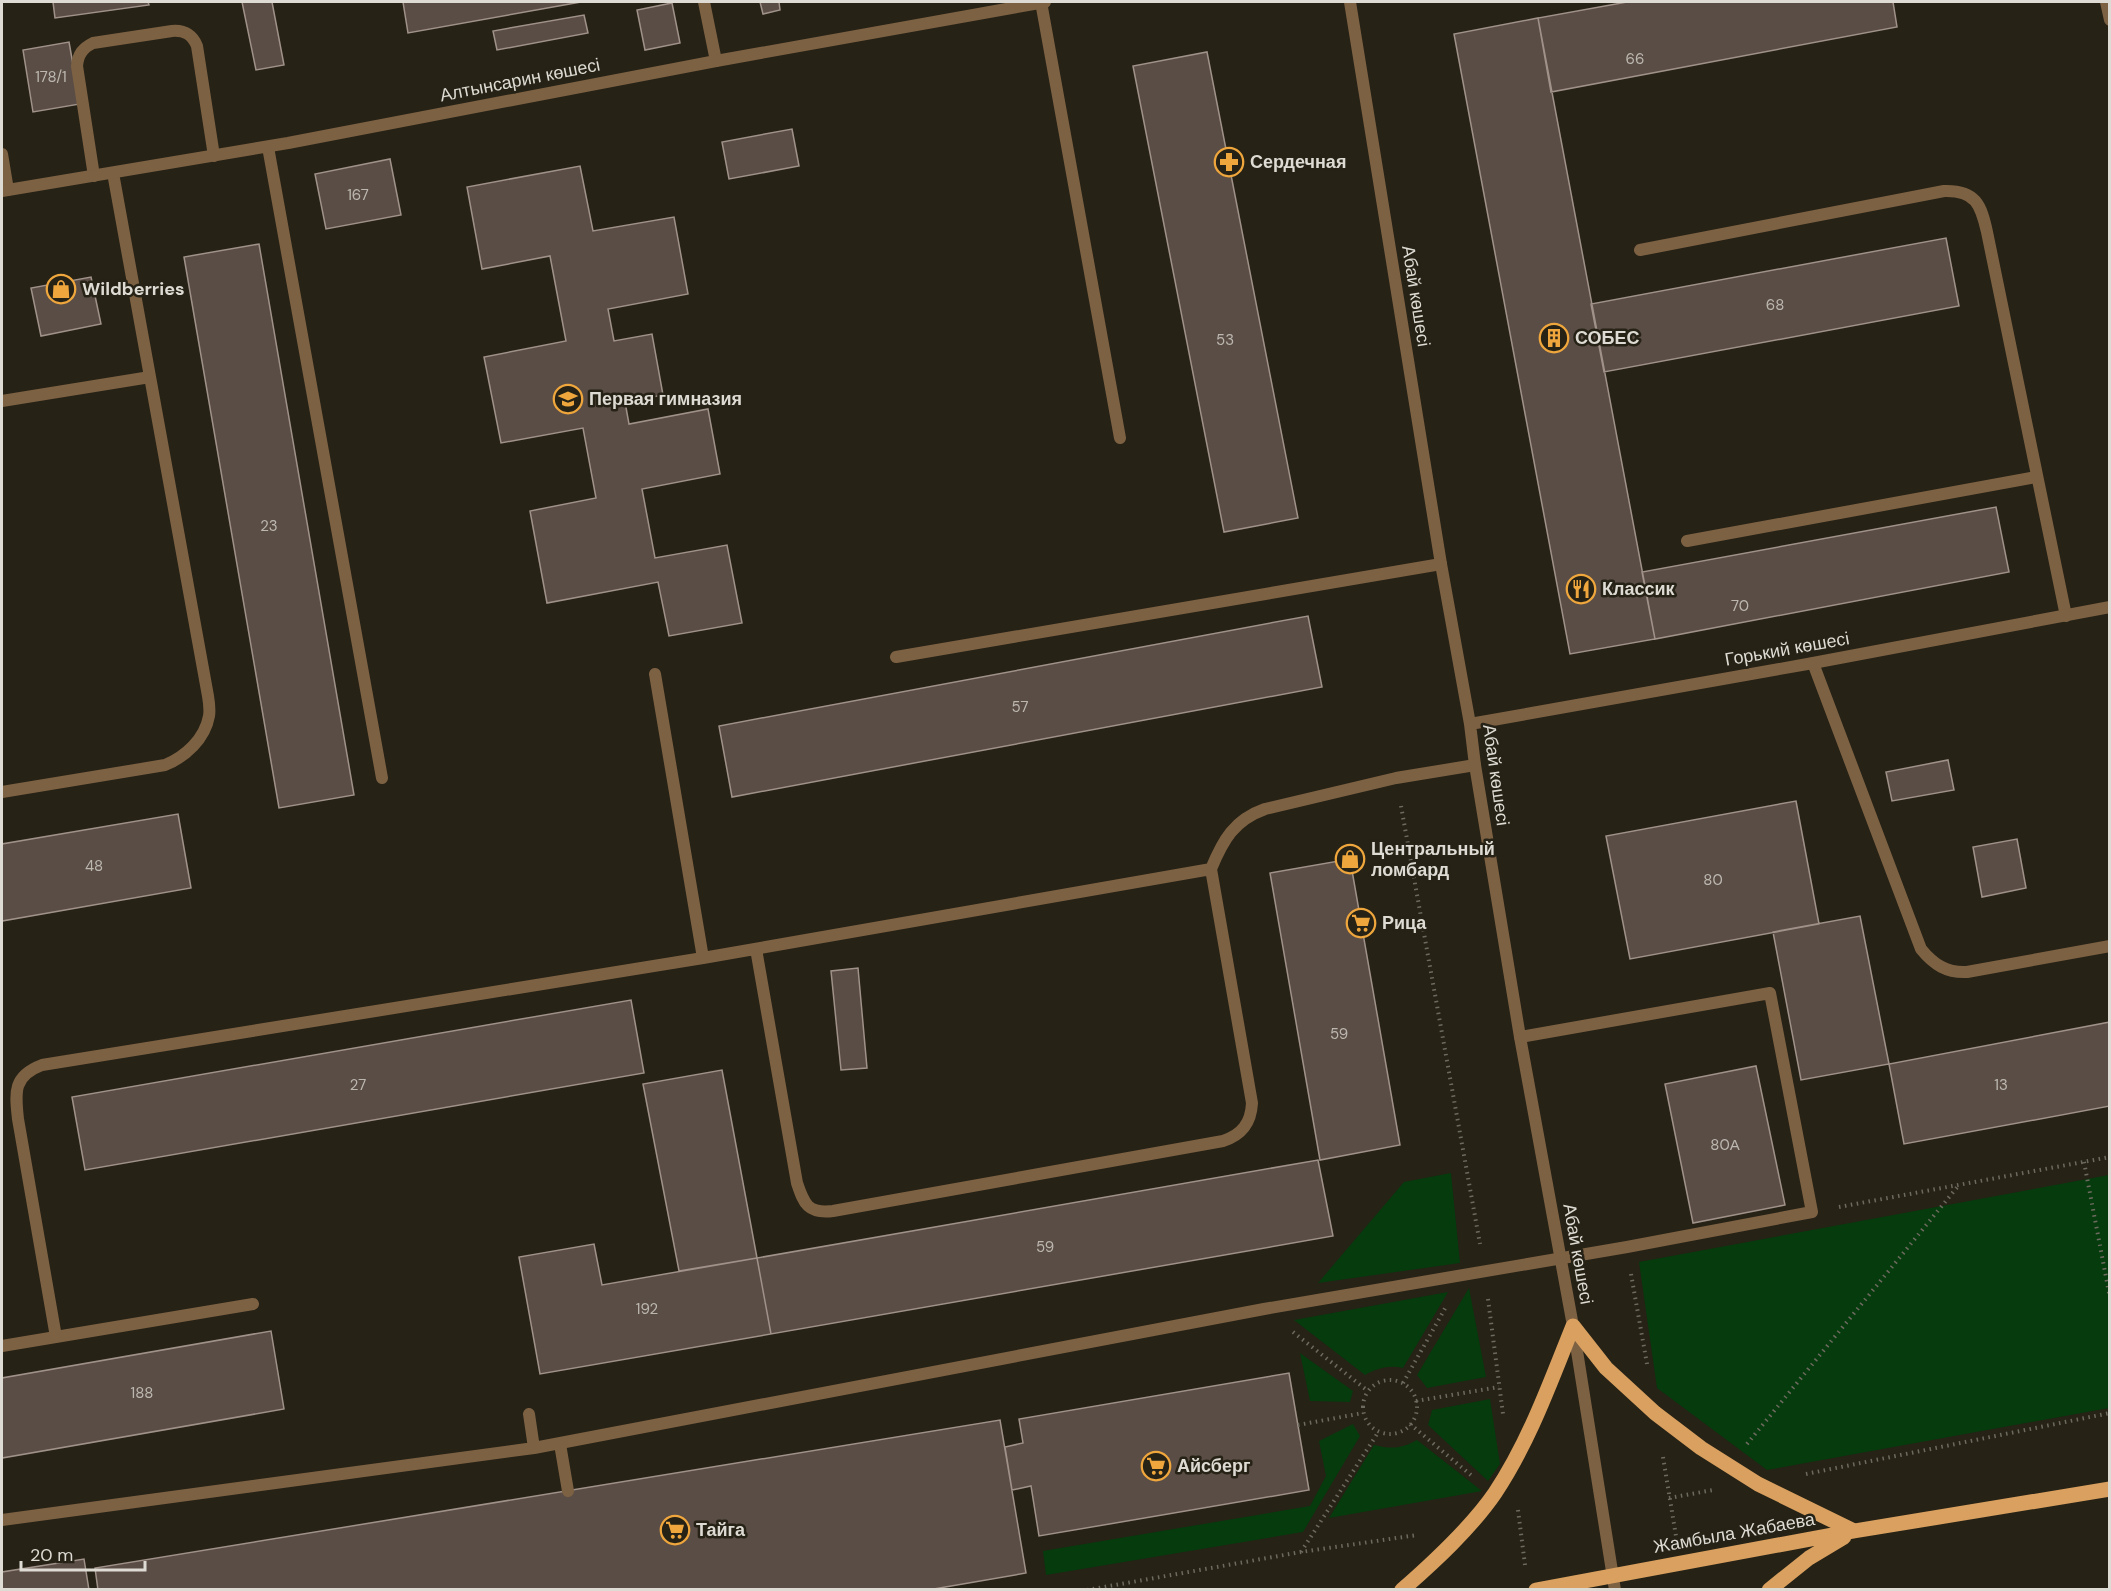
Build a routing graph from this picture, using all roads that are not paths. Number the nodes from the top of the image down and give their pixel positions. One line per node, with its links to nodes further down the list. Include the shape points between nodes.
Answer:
1 (704, 2): 7 (street)
2 (1041, 2): 3 (street, Алтынсарин көшесі); 7 (street, Алтынсарин көшесі); 17 (street)
3 (1045, 2)
4 (1350, 2): 20 (street, Абай көшесі)
5 (2106, 2): 6 (street)
6 (2109, 20)
7 (716, 61): 8 (street, Алтынсарин көшесі)
8 (268, 147): 10 (street, Алтынсарин көшесі); 28 (street)
9 (2, 154): 13 (street)
10 (214, 156): 11 (street, Алтынсарин көшесі); 12 (street, via 197,45 190,35 172,31 93,43 83,50 77,66)
11 (113, 173): 12 (street, Алтынсарин көшесі); 15 (street)
12 (94, 176): 13 (street, Алтынсарин көшесі)
13 (4, 191)
14 (1640, 250): 18 (street, via 1944,191 1966,194 1977,201 1983,213)
15 (150, 377): 16 (street); 29 (street, via 209,716 192,747 182,758 165,765)
16 (2, 401)
17 (1120, 438)
18 (2036, 477): 19 (street); 22 (street)
19 (1687, 541)
20 (1441, 564): 23 (street); 26 (street, Абай көшесі)
21 (2109, 607): 22 (street, Горький көшесі)
22 (2066, 616): 24 (street, Горький көшесі)
23 (896, 657)
24 (1813, 663): 26 (street, Горький көшесі); 31 (street, via 1921,949 1928,958 1947,971 1967,972)
25 (655, 674): 33 (street)
26 (1470, 724): 27 (street, Абай көшесі)
27 (1475, 765): 30 (street, via 1396,778 1248,815 1221,844); 34 (street, Абай көшесі)
28 (382, 778)
29 (2, 792)
30 (1211, 869): 32 (street); 32 (street, via 1252,1103 1245,1128 1223,1141 891,1201 824,1212 807,1206 801,1197)
31 (2109, 946)
32 (756, 949): 33 (street)
33 (703, 958): 38 (street, via 42,1065 28,1072 16,1089 18,1119)
34 (1520, 1037): 35 (street, Абай көшесі); 35 (street, via 1770,993 1812,1212)
35 (1560, 1257): 37 (street, Абай көшесі); 41 (street, via 1264,1309)
36 (254, 1304): 38 (street)
37 (1573, 1326): 46 (main road, via 1606,1368 1701,1448 1758,1484); 47 (street, Абай көшесі); 48 (main road, via 1534,1422 1494,1495)
38 (56, 1337): 39 (street)
39 (2, 1346)
40 (529, 1414): 42 (street)
41 (560, 1444): 42 (street); 44 (street)
42 (534, 1448): 45 (street)
43 (2109, 1489): 46 (main road, Жамбыла Жабаева)
44 (568, 1491)
45 (2, 1520)
46 (1854, 1531): 47 (main road, Жамбыла Жабаева); 50 (main road, via 1809,1558)
47 (1614, 1582): 49 (main road, Жамбыла Жабаева)
48 (1402, 1590)
49 (1536, 1590)
50 (1769, 1590)

